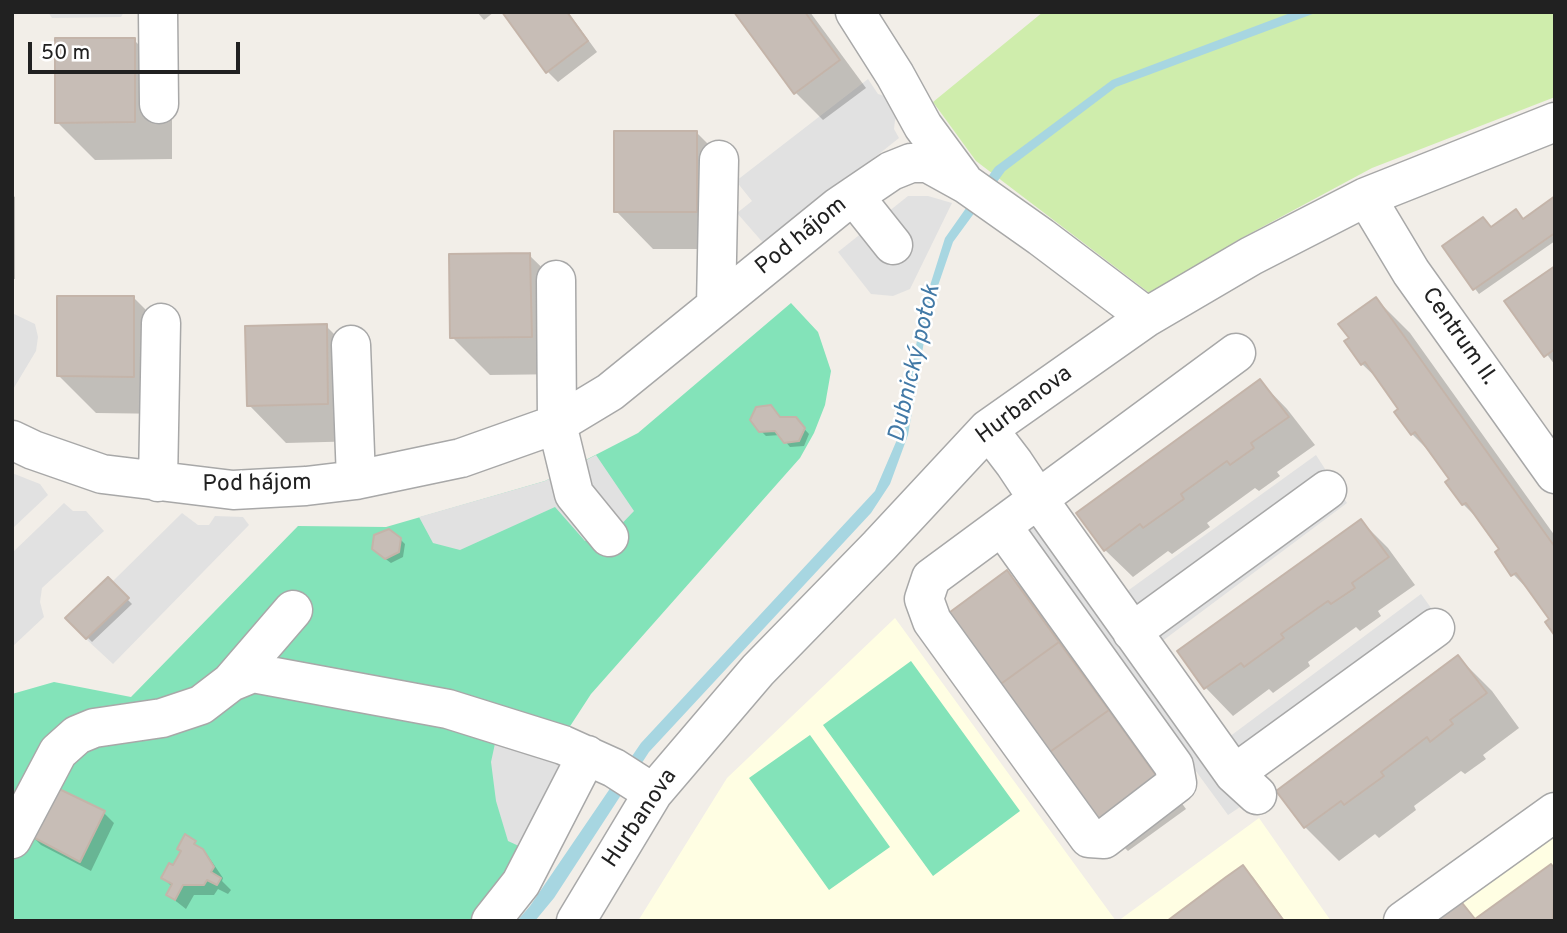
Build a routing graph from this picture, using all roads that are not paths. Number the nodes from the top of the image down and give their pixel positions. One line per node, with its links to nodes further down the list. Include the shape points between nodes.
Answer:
1 (158, 12): 3 (street)
2 (855, 12): 5 (street, Pod hájom)
3 (159, 104)
4 (1555, 122): 10 (street, Hurbanova)
5 (923, 126): 7 (street, Pod hájom, via 912,151); 8 (street, Pod hájom)
6 (719, 160): 13 (street, Pod hájom)
7 (891, 171): 8 (street, Pod hájom, via 911,163 928,163); 9 (street, Pod hájom)
8 (978, 193): 14 (street, Pod hájom)
9 (854, 196): 11 (street); 13 (street, Pod hájom)
10 (1366, 197): 14 (street, Hurbanova, via 1251,256); 21 (street, Centrum II., via 1411,272)
11 (893, 245)
12 (556, 280): 18 (street)
13 (716, 306): 18 (street, Pod hájom, via 610,392)
14 (1147, 317): 19 (street, Hurbanova)
15 (161, 323): 23 (street)
16 (351, 345): 22 (street)
17 (1236, 353): 25 (street)
18 (556, 424): 22 (street, Pod hájom, via 461,458); 27 (street, via 575,494)
19 (988, 429): 25 (street); 32 (street, Hurbanova, via 758,670)
20 (12, 440): 23 (street, Pod hájom, via 102,474)
21 (1555, 474)
22 (356, 480): 23 (street, Pod hájom, via 233,490)
23 (158, 482)
24 (1327, 490): 30 (street)
25 (1038, 499): 26 (street); 30 (street)
26 (1002, 526): 26 (street, via 1174,766 1177,783 1104,839 1089,838 932,621 924,599 931,578)
27 (609, 537)
28 (293, 610): 31 (street)
29 (1435, 628): 30 (street, via 1245,785)
30 (1132, 632)
31 (231, 682): 32 (street, via 253,673 448,709 563,745); 34 (street, via 201,705 77,735 58,752)
32 (623, 775): 35 (street); 36 (street, Hurbanova)
33 (1555, 812): 37 (street)
34 (12, 839)
35 (491, 921)
36 (576, 921)
37 (1402, 921)

